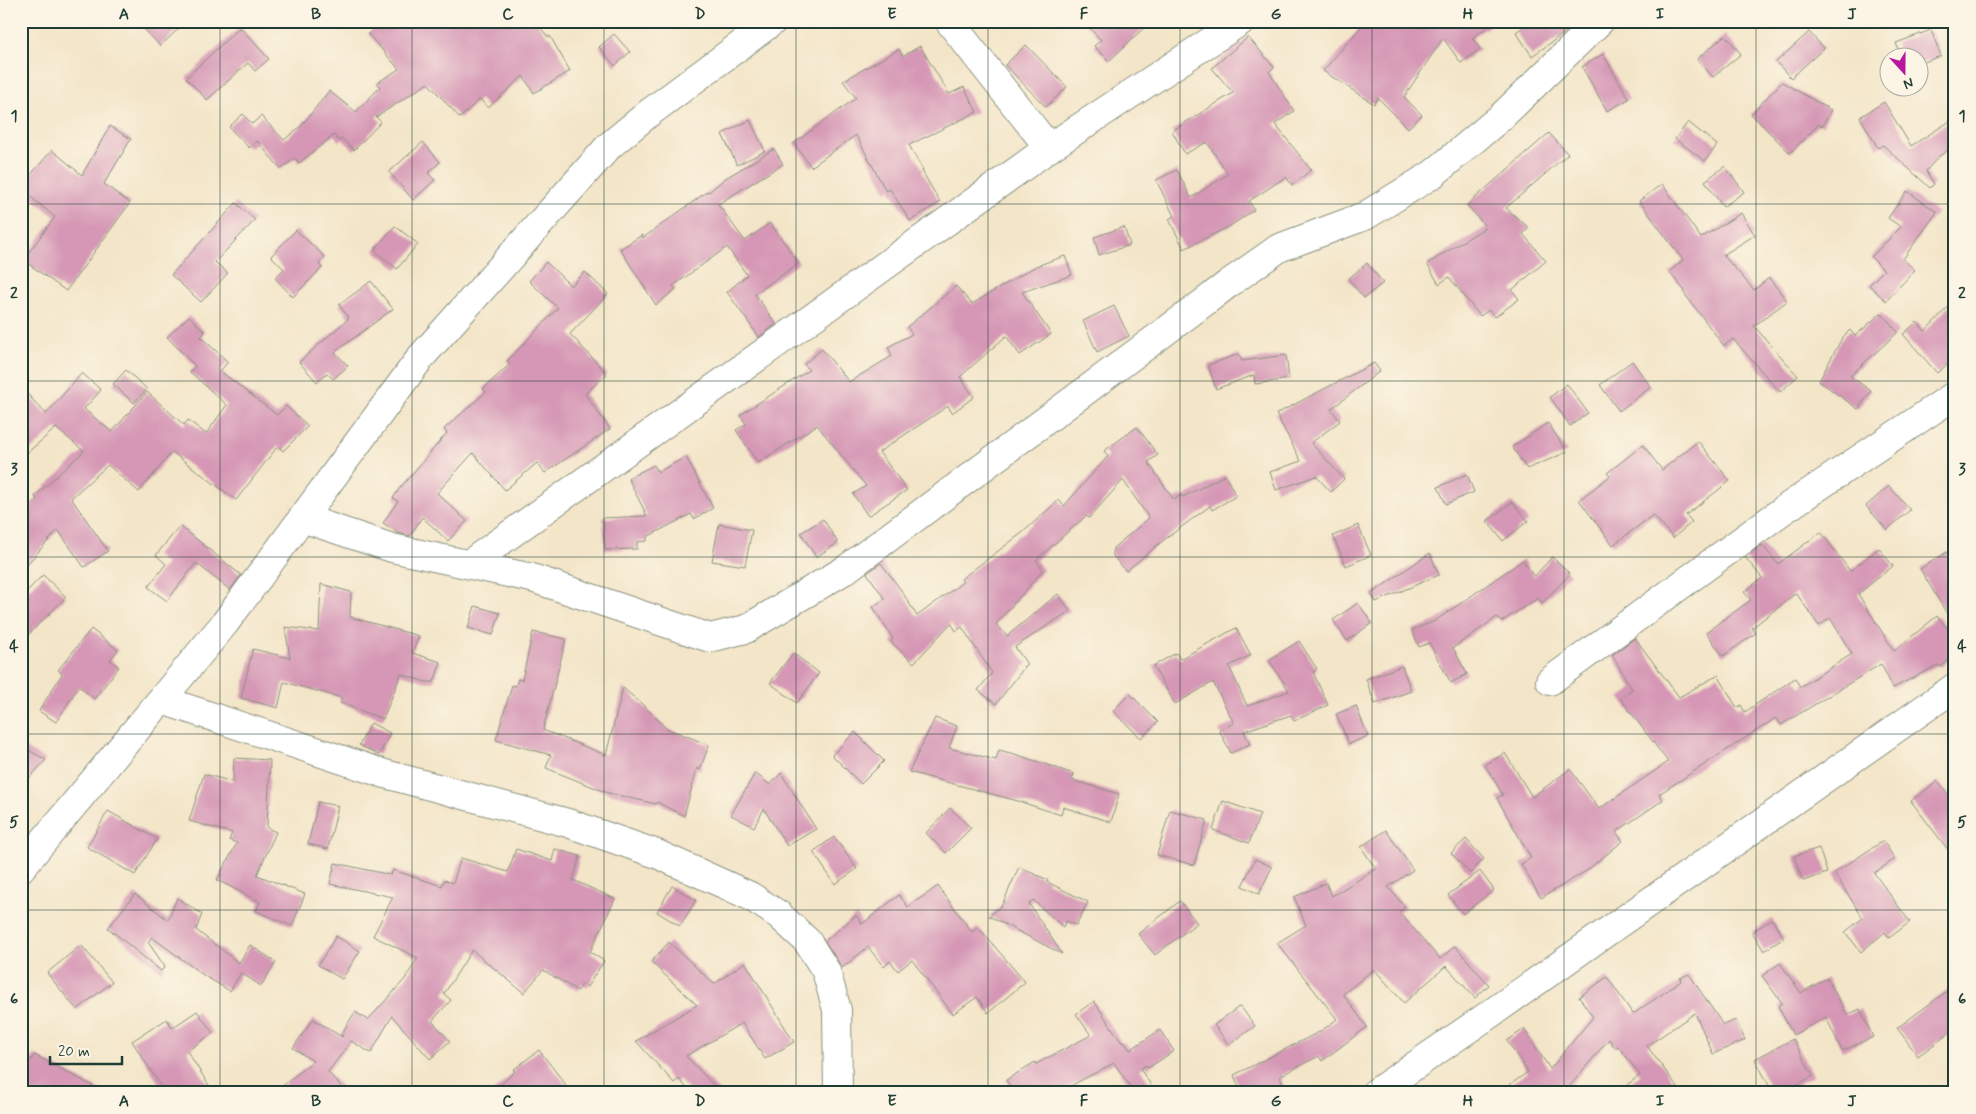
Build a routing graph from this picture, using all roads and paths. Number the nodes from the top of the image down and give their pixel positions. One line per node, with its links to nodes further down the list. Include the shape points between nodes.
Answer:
1 (773, 21): 7 (street, via 609,146 422,357)
2 (949, 21): 5 (street)
3 (1241, 21): 5 (street)
4 (1600, 21): 8 (street, via 1501,117 1433,174 1365,216 1279,248 845,570 746,629 710,638 532,578)
5 (1049, 148): 8 (street)
6 (1955, 395): 9 (street, via 1782,511)
7 (302, 518): 8 (street, via 392,548); 11 (street, via 225,623)
8 (469, 564)
9 (1550, 681)
10 (1955, 687): 14 (street)
11 (162, 700): 12 (street); 13 (street, via 385,774 568,823 657,854 750,896 780,915 807,941 826,971 837,1010)
12 (21, 868)
13 (838, 1093)
14 (1375, 1093)

